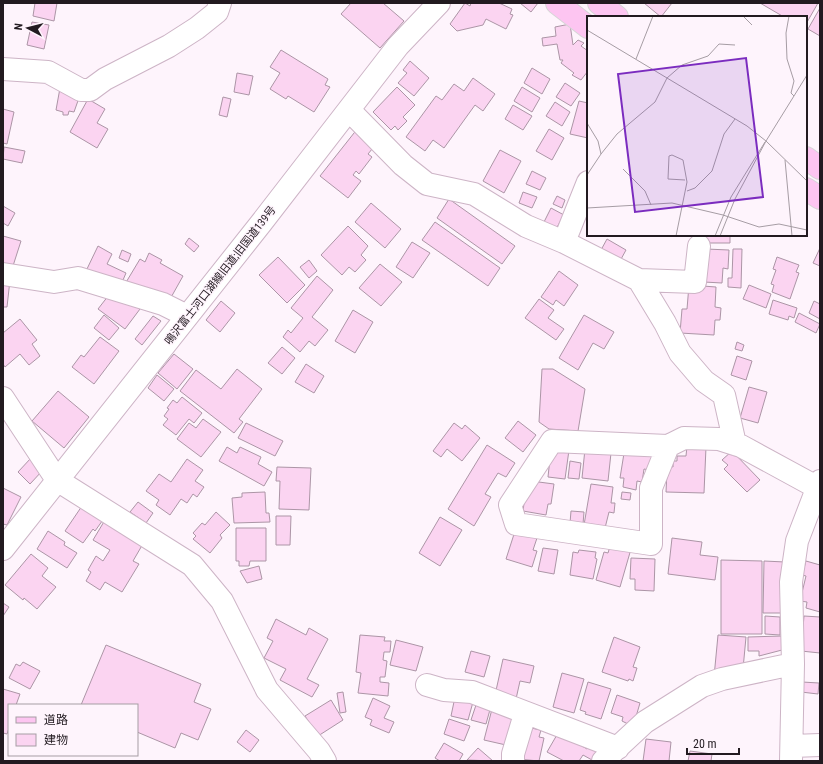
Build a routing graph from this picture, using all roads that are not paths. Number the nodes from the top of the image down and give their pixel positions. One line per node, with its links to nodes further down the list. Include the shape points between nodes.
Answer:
1 (220, 3): 7 (street, via 217,12 197,28 90,90 81,90 48,72)
2 (439, 3): 8 (street, 鳴沢富士河口湖線旧道;旧国道139号, via 398,46)
3 (557, 3): 6 (main road)
4 (599, 3): 5 (main road)
5 (616, 16)
6 (587, 26)
7 (3, 69)
8 (348, 110): 14 (street, via 403,165 427,184 474,194 526,226); 18 (street, 鳴沢富士河口湖線旧道;旧国道139号)
9 (807, 159): 10 (main road)
10 (820, 168)
11 (587, 184): 14 (street)
12 (807, 190): 13 (main road)
13 (820, 198)
14 (564, 242): 17 (street)
15 (699, 246): 17 (street, via 695,282)
16 (3, 274): 18 (street, via 54,282 78,278 163,304)
17 (639, 280): 20 (street, via 680,353 704,381 724,395)
18 (187, 316): 22 (street, 鳴沢富士河口湖線旧道;旧国道139号)
19 (3, 398): 22 (street)
20 (735, 444): 21 (street, via 719,439 684,438); 23 (street)
21 (668, 446): 21 (street, via 552,441 510,505 516,524 651,544 651,488)
22 (57, 480): 24 (street, 鳴沢富士河口湖線旧道;旧国道139号); 31 (street, via 192,565 222,601 267,690)
23 (819, 486): 25 (street, via 796,540 790,582)
24 (5, 543)
25 (793, 664): 29 (street, via 722,679 702,686 644,722); 30 (street)
26 (427, 686): 27 (street, via 472,692)
27 (525, 714): 29 (street); 32 (street)
28 (820, 744): 30 (street)
29 (611, 754)
30 (791, 754)
31 (325, 761)
32 (513, 761)

